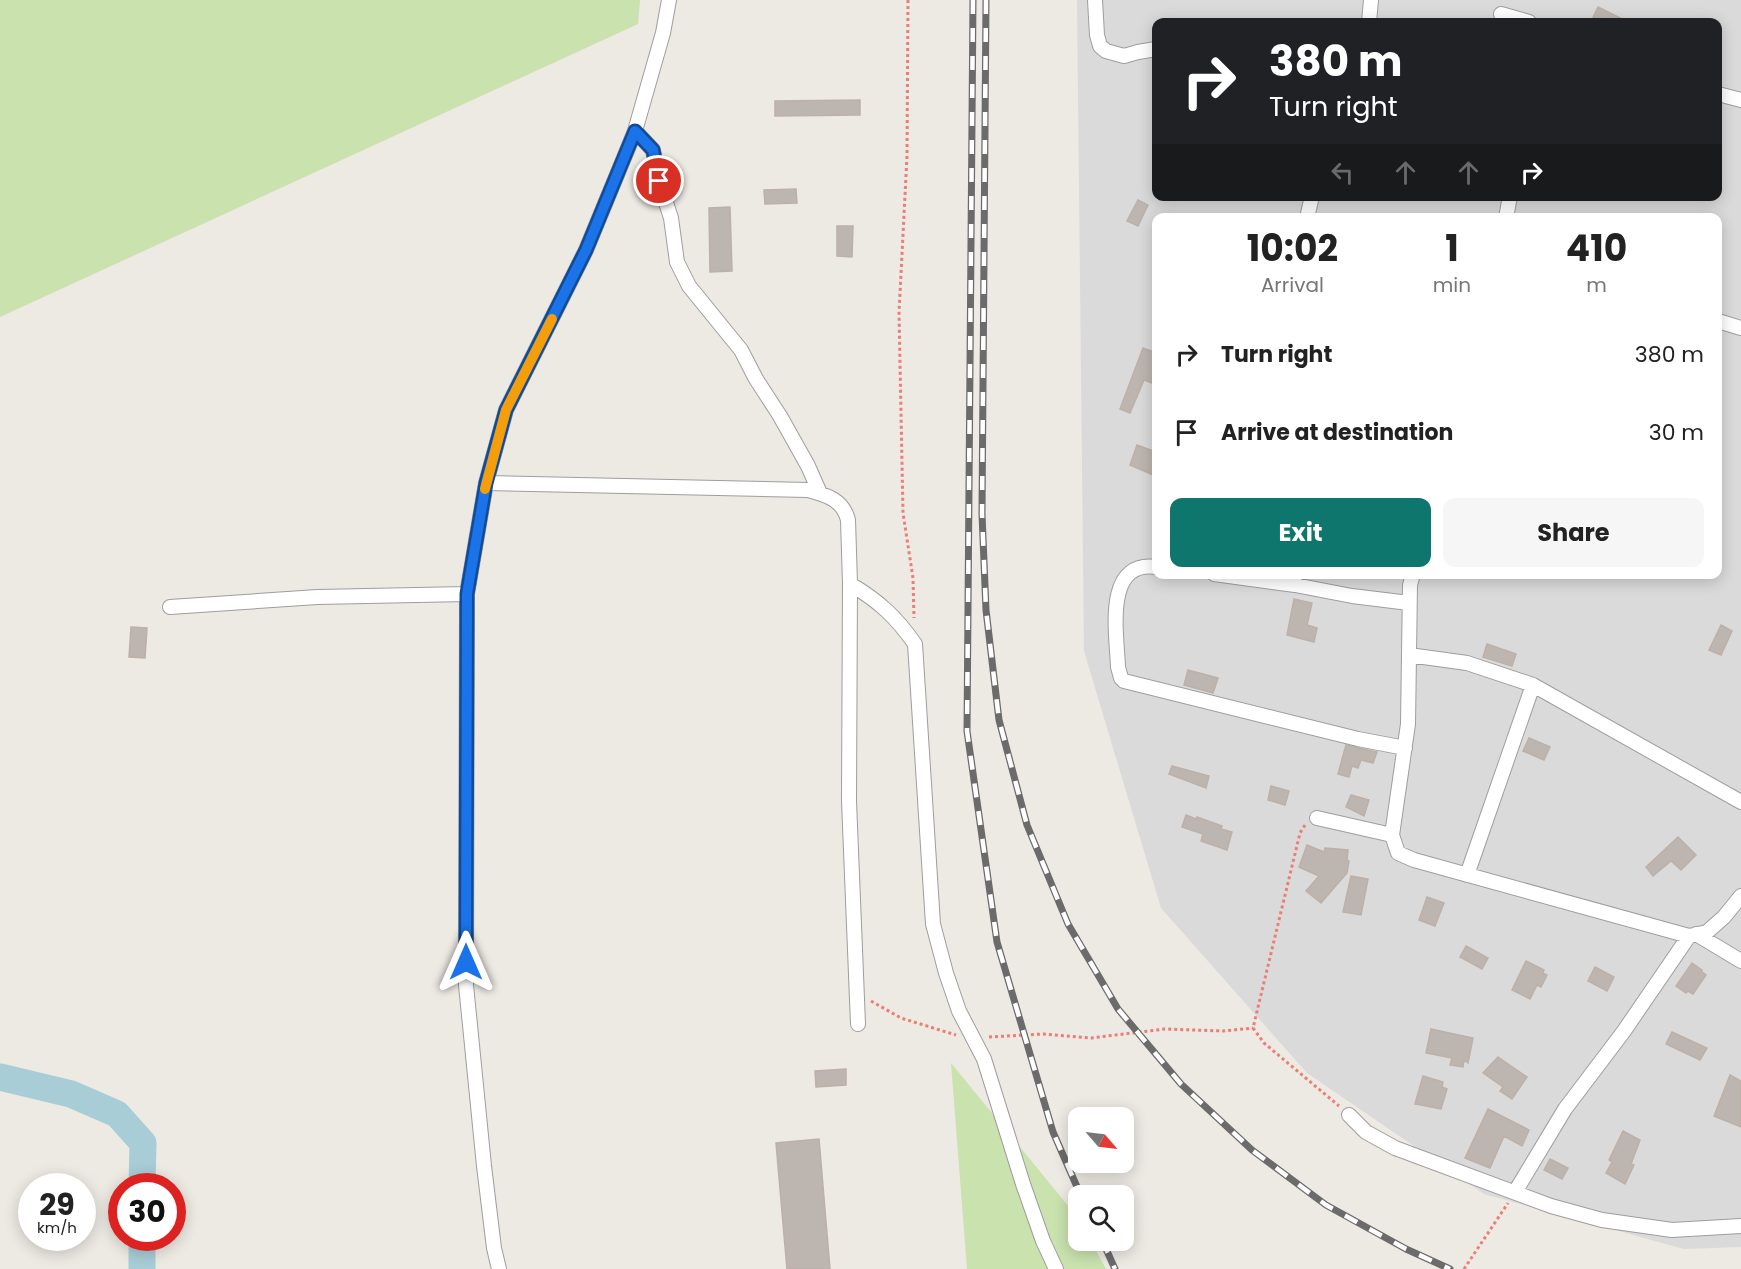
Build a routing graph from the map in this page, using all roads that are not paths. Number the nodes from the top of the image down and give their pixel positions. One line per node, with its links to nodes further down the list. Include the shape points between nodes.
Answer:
1 (669, 0): 10 (street)
2 (1095, 0): 7 (street, via 1100,46 1124,56)
3 (1371, 0): 5 (street)
4 (1498, 0): 6 (street)
5 (1369, 18)
6 (1501, 18)
7 (1152, 50)
8 (1722, 95): 9 (street)
9 (1741, 100)
10 (635, 131): 13 (street, via 586,250 506,410); 14 (street, via 653,150 671,218 677,262 689,286 741,350)
11 (1722, 322): 12 (street)
12 (1741, 328)
13 (486, 483): 14 (street); 19 (street)
14 (820, 493): 18 (street, via 846,510)
15 (1152, 567): 24 (street, via 1132,573 1121,582 1116,600 1118,668 1124,681)
16 (1412, 579): 20 (street)
17 (1295, 580): 20 (street, via 1352,596)
18 (850, 584): 32 (street, via 849,801); 37 (street, via 882,605 915,644 933,924 952,992 984,1059 1023,1184)
19 (467, 594): 21 (street, via 317,597); 36 (street, via 466,985 485,1177)
20 (1409, 603): 22 (street)
21 (170, 607)
22 (1409, 655): 23 (street, via 1467,663); 24 (street)
23 (1533, 685): 25 (street); 28 (street)
24 (1405, 748): 27 (street)
25 (1741, 802)
26 (1317, 818): 27 (street)
27 (1392, 835): 28 (street, via 1398,853)
28 (1467, 875): 30 (street)
29 (1741, 896): 30 (street, via 1707,932)
30 (1692, 935): 31 (street); 34 (street, via 1565,1109)
31 (1741, 961)
32 (858, 1024)
33 (1349, 1115): 34 (street, via 1366,1132 1395,1148)
34 (1515, 1192): 35 (street, via 1602,1220 1672,1230)
35 (1741, 1226)
36 (499, 1269)
37 (1056, 1269)

